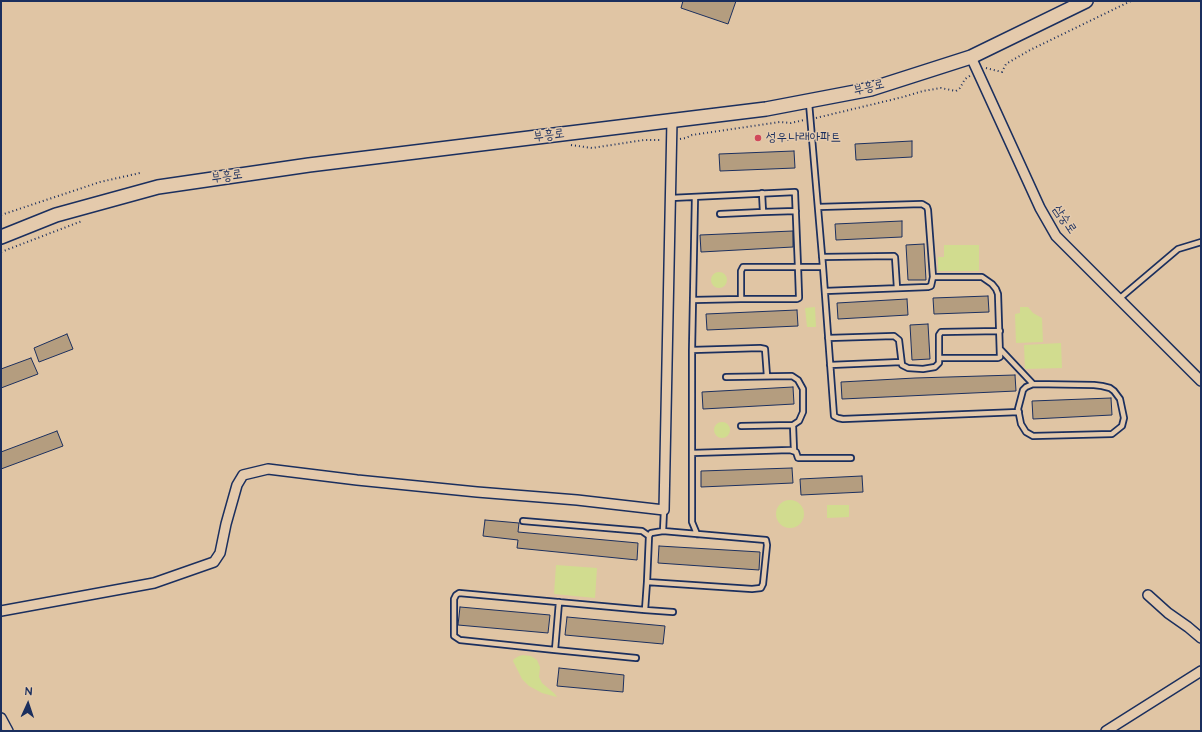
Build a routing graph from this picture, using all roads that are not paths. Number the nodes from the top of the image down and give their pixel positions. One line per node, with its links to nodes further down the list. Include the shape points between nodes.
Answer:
1 (1086, 1): 2 (main road, 부흥로)
2 (971, 57): 3 (main road, 부흥로, via 871,89); 21 (street, 삼숭로, via 1040,208 1056,236)
3 (809, 101): 4 (main road, 부흥로, via 766,109); 8 (lane)
4 (672, 120): 7 (street); 12 (main road, 부흥로, via 309,165 158,187 56,215)
5 (762, 193): 6 (lane); 9 (lane, via 794,191); 10 (lane)
6 (695, 197): 7 (lane); 22 (lane)
7 (671, 198): 40 (street)
8 (818, 207): 14 (lane); 17 (lane, via 925,205 928,210)
9 (796, 211): 10 (lane); 15 (lane)
10 (763, 212): 11 (lane)
11 (720, 214)
12 (1, 237)
13 (1201, 242): 21 (lane, via 1178,249)
14 (822, 258): 16 (lane); 18 (lane, via 894,256)
15 (798, 267): 16 (lane); 20 (lane, via 743,267); 20 (lane, via 798,299)
16 (823, 267): 19 (lane)
17 (933, 277): 18 (lane, via 931,286 928,287); 23 (lane, via 982,277 988,280 998,294)
18 (896, 288): 19 (lane)
19 (825, 291): 24 (lane)
20 (741, 299): 22 (lane)
21 (1119, 299): 32 (street, 삼숭로)
22 (693, 300): 25 (lane)
23 (1000, 332): 26 (lane); 27 (lane, via 940,332)
24 (828, 338): 28 (lane, via 894,336 899,340); 29 (lane)
25 (692, 350): 30 (lane, via 765,349); 38 (lane)
26 (1001, 350): 27 (lane, via 998,358); 33 (lane)
27 (939, 358): 28 (lane, via 939,363 935,367 923,369 908,368 902,366)
28 (901, 362): 29 (lane)
29 (830, 365): 34 (lane, via 834,416 838,418)
30 (767, 376): 31 (lane); 35 (lane, via 792,376 801,385 803,412)
31 (726, 377)
32 (1201, 381)
33 (1033, 384): 34 (lane, via 1023,390); 34 (lane, via 1094,385 1110,388 1120,399 1124,418 1122,426 1112,434 1033,436 1026,432 1021,424)
34 (1019, 412)
35 (794, 425): 36 (lane); 37 (lane)
36 (741, 426)
37 (794, 451): 38 (lane); 39 (lane, via 798,458)
38 (692, 453): 43 (lane, via 692,522)
39 (851, 458)
40 (664, 510): 42 (lane); 49 (street, via 372,482 268,469 243,475 237,485 220,553 214,562 154,583)
41 (523, 521): 44 (lane, via 642,531)
42 (663, 531): 43 (lane); 44 (lane)
43 (697, 534): 45 (lane, via 766,540 762,588)
44 (649, 536): 45 (lane)
45 (647, 582): 48 (lane)
46 (1148, 595): 51 (street)
47 (559, 602): 48 (lane); 52 (lane); 52 (lane, via 461,593 454,599 453,633 457,640)
48 (646, 610): 50 (lane)
49 (1, 611)
50 (674, 612)
51 (1201, 638)
52 (555, 650): 53 (lane)
53 (636, 658)
54 (1201, 670): 57 (street)
55 (1, 718): 56 (street)
56 (8, 731)
57 (1106, 731)

